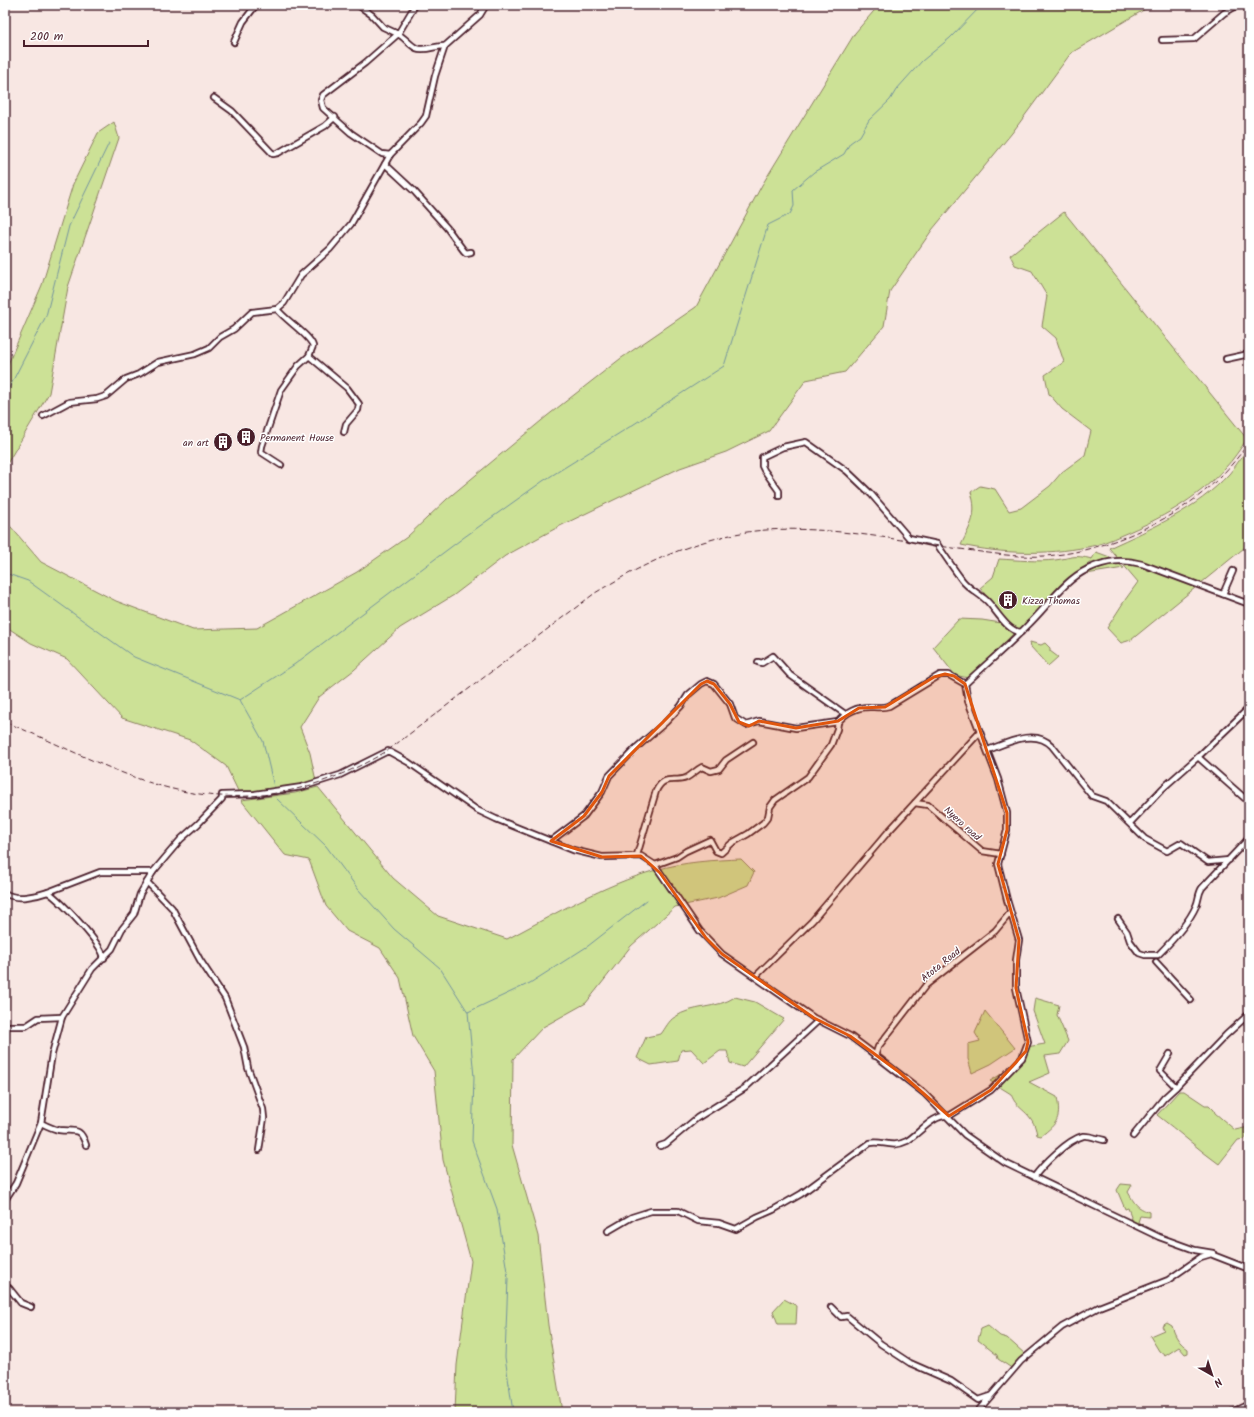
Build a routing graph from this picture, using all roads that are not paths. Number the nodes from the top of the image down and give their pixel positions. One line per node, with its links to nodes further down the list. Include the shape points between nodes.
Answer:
1 (256, 5): 8 (street, via 243,22)
2 (358, 5): 6 (street, via 372,15 383,28)
3 (486, 5): 9 (street, via 480,15)
4 (1238, 5): 7 (street, via 1224,13 1194,39)
5 (414, 7): 6 (street)
6 (398, 34): 9 (street, via 416,48); 11 (street, via 323,95 320,100 323,108)
7 (1162, 40)
8 (234, 42)
9 (445, 46): 12 (street, via 433,82 426,116)
10 (214, 98): 11 (street, via 232,111 273,154)
11 (335, 118): 12 (street, via 360,139 382,154)
12 (390, 156): 13 (street)
13 (385, 164): 14 (street, via 414,191 464,251); 15 (street, via 351,224 302,275 291,294)
14 (471, 252)
15 (277, 309): 17 (street, via 312,342); 19 (street, via 252,312 209,348 195,354 158,362 126,379 111,393 101,398 69,402)
16 (1249, 354): 18 (street)
17 (309, 356): 20 (street, via 347,388 359,404); 21 (street, via 298,366 281,390 262,446 261,452)
18 (1226, 359)
19 (42, 416)
20 (344, 432)
21 (281, 465)
22 (779, 496): 26 (street, via 762,466 762,457 782,447 806,442 847,471 909,538 937,544 964,582 988,602 999,617 1014,630)
23 (1233, 571): 24 (street)
24 (1223, 594): 25 (street); 26 (street, via 1142,564 1115,561 1094,566 1078,575)
25 (1248, 603)
26 (1021, 632): 28 (street)
27 (758, 662): 30 (street, via 762,663 773,656 790,675)
28 (965, 684): 30 (street, via 949,675 940,675 889,706 859,708); 32 (street, via 968,701)
29 (1249, 708): 35 (street)
30 (845, 714): 31 (street)
31 (838, 722): 40 (street, via 796,728 759,721 746,725 735,718 730,704 714,684 704,682 688,695 666,722 609,776 602,792 584,816); 44 (street, via 831,745 808,777 775,800 766,820 751,833 720,853 710,840)
32 (980, 732): 34 (street); 37 (street)
33 (753, 742): 42 (street, via 716,770 711,771 702,767 687,778 670,779 660,784)
34 (988, 750): 38 (street, via 1022,738 1032,737 1049,742 1092,796 1106,801); 41 (street, via 1008,820 1006,840)
35 (1198, 757): 36 (street); 38 (street, via 1163,788)
36 (1249, 802)
37 (915, 803): 41 (street, Nyero road, via 928,805 982,851); 53 (street, via 812,920)
38 (1130, 823): 43 (street, via 1145,839 1165,851 1181,843 1208,862)
39 (1249, 838): 43 (street)
40 (551, 841): 42 (street, via 573,850 602,857); 45 (street, via 481,812 408,762 386,751 340,775 302,787 255,794 222,795 222,799 181,839)
41 (1001, 854): 49 (street, via 998,864)
42 (637, 855): 44 (street)
43 (1229, 860): 50 (street, via 1202,888 1193,911 1175,937 1156,956 1140,953)
44 (655, 865): 53 (street, via 706,938 722,954)
45 (153, 872): 46 (street); 47 (street, via 100,872)
46 (147, 882): 51 (street, via 134,914); 68 (street, via 172,908 200,960 225,998 244,1046 248,1068 263,1109)
47 (48, 892): 48 (street, via 31,897); 51 (street, via 57,898 95,941)
48 (5, 893)
49 (1010, 913): 60 (street, Atota Road, via 995,931 926,985 878,1047); 62 (street, via 1019,940 1016,988 1028,1044 1015,1067 991,1090)
50 (1118, 919)
51 (104, 958): 56 (street, via 92,969)
52 (1156, 962): 54 (street)
53 (756, 976): 57 (street)
54 (1191, 1000)
55 (1249, 1014): 61 (street)
56 (62, 1017): 58 (street, via 38,1018 26,1026); 63 (street, via 52,1054)
57 (818, 1020): 60 (street, via 850,1036); 67 (street, via 741,1091 697,1118 666,1144)
58 (5, 1026)
59 (1170, 1054): 61 (street, via 1160,1071)
60 (875, 1056): 62 (street, via 898,1072)
61 (1176, 1087): 64 (street)
62 (949, 1116): 69 (street, via 972,1139 1005,1163); 71 (street, via 939,1117 902,1143 870,1143 801,1194 736,1229 719,1223 698,1221 678,1211 651,1211 632,1217)
63 (41, 1123): 66 (street, via 57,1130 75,1130 82,1135); 70 (street, via 16,1183)
64 (1133, 1136)
65 (1104, 1140): 69 (street, via 1086,1136 1077,1139 1058,1152)
66 (86, 1145)
67 (660, 1146)
68 (259, 1150)
69 (1034, 1177): 72 (street, via 1159,1237 1195,1250)
70 (5, 1200)
71 (608, 1231)
72 (1213, 1253): 73 (street); 77 (street, via 1201,1257 1168,1280 1099,1307 1062,1327 1021,1361)
73 (1249, 1269)
74 (5, 1287): 75 (street, via 9,1288 21,1303)
75 (31, 1306)
76 (831, 1307): 77 (street, via 910,1363 951,1381 978,1400)
77 (990, 1396): 79 (street)
78 (1249, 1404): 80 (street)
79 (978, 1412)
80 (1232, 1412)

